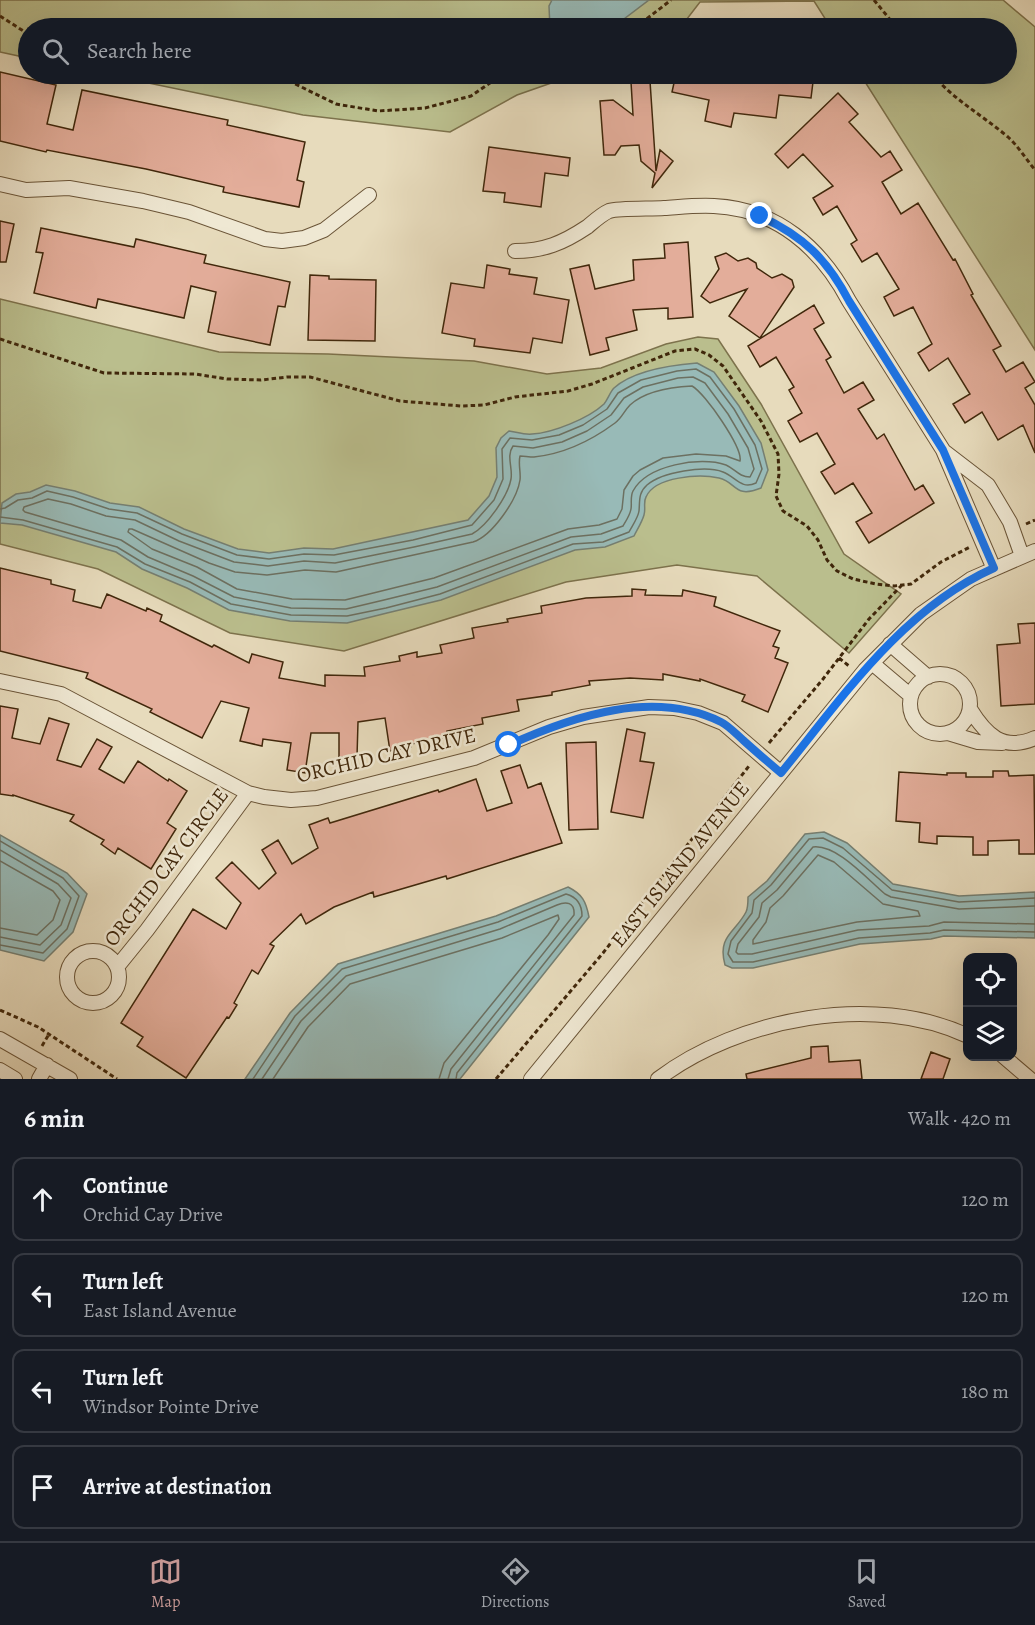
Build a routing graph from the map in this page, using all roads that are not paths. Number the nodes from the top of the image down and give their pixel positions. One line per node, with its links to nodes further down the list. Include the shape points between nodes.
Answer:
1 (0, 184): 2 (street, via 26,190 69,188 143,201 282,241 324,230)
2 (369, 195)
3 (515, 251): 4 (street, via 545,248 567,240 609,211 715,206 768,219 803,240 823,259)
4 (943, 450): 6 (street, via 988,485 1013,529); 7 (street)
5 (1035, 551): 6 (street, EAST ISLAND AVENUE)
6 (1022, 556): 7 (street, EAST ISLAND AVENUE)
7 (994, 568): 8 (street, EAST ISLAND AVENUE, via 921,614)
8 (890, 644): 9 (street, EAST ISLAND AVENUE); 10 (street)
9 (872, 663): 12 (street); 17 (street, EAST ISLAND AVENUE)
10 (928, 677): 12 (street); 13 (street, via 949,675 960,682 967,690)
11 (0, 681): 18 (street, ORCHID CAY DRIVE, via 61,694)
12 (911, 696): 14 (street, via 910,708 919,726 934,734)
13 (969, 709): 14 (street, via 966,719); 16 (street, via 981,726)
14 (948, 733): 16 (street, via 978,742)
15 (1035, 738): 16 (street)
16 (1002, 743)
17 (781, 773): 18 (street, ORCHID CAY DRIVE, via 723,723 690,711 649,707 583,717 474,758 317,798 291,800); 28 (street, EAST ISLAND AVENUE)
18 (248, 793): 19 (street, ORCHID CAY CIRCLE)
19 (117, 967)
20 (963, 1034): 29 (street, via 925,1020 896,1015 806,1019 737,1037 698,1054)
21 (0, 1039): 23 (street)
22 (1010, 1061): 30 (street)
23 (47, 1065): 26 (street); 27 (street)
24 (0, 1070): 25 (street)
25 (15, 1079)
26 (39, 1079)
27 (70, 1079)
28 (531, 1079)
29 (658, 1079)
30 (1030, 1079)

